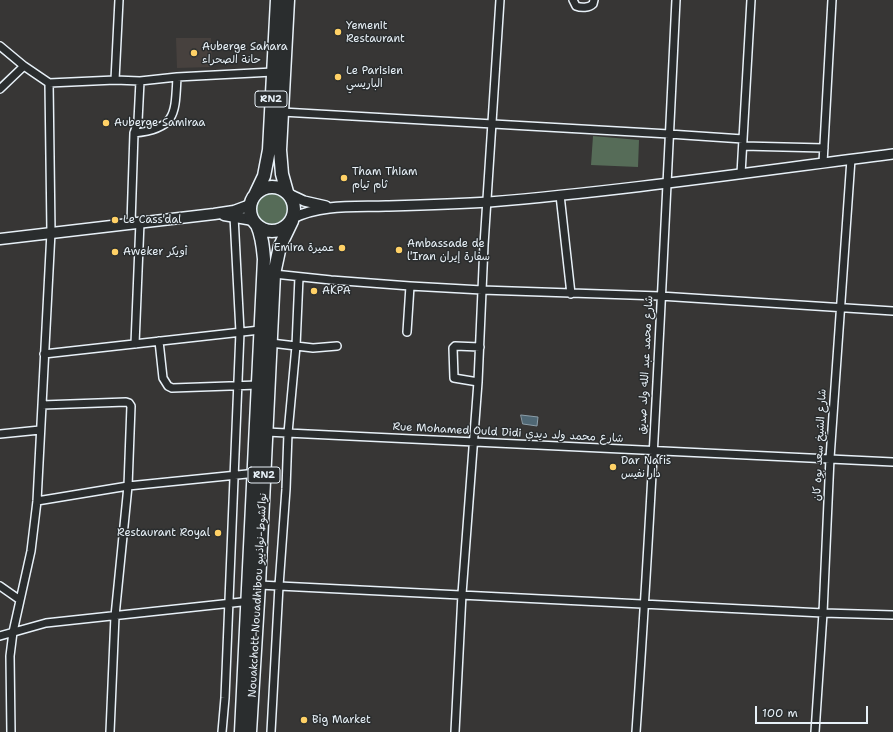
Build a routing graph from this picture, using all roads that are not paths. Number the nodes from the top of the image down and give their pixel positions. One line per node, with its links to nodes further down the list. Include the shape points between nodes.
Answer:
1 (119, 0): 14 (street)
2 (277, 0): 12 (highway, RN2)
3 (288, 0): 18 (highway, RN2)
4 (500, 0): 19 (street)
5 (573, 0): 6 (street, via 576,6 580,7 590,6)
6 (594, 0)
7 (676, 0): 21 (street, شارع محمد عبد الله ولد صديق)
8 (751, 0): 22 (street)
9 (832, 0): 23 (street)
10 (0, 46): 11 (street)
11 (24, 66): 16 (street); 17 (street)
12 (273, 72): 13 (street); 31 (highway, RN2, via 268,156 264,176)
13 (177, 77): 15 (street); 20 (street, via 176,104 169,122 146,132)
14 (115, 80): 15 (street); 16 (street)
15 (140, 81): 20 (street, via 138,121)
16 (49, 83): 39 (street)
17 (0, 89)
18 (282, 112): 19 (street); 29 (highway, RN2, via 280,150 282,174)
19 (492, 124): 21 (street); 32 (street)
20 (134, 133): 37 (street)
21 (669, 134): 22 (street); 28 (street, شارع محمد عبد الله ولد صديق)
22 (743, 143): 23 (street); 27 (street)
23 (824, 148): 26 (street)
24 (893, 154): 25 (street)
25 (851, 159): 26 (street); 47 (street, شارع الشيخ سعد بوه كان)
26 (823, 163): 27 (street)
27 (741, 174): 28 (street)
28 (668, 184): 30 (street); 46 (street, شارع محمد عبد الله ولد صديق)
29 (288, 193): 31 (highway, via 271,187 260,191); 33 (street, via 304,201); 36 (highway, via 295,208)
30 (560, 195): 32 (street); 45 (street)
31 (253, 200): 34 (main road, via 234,211); 38 (highway, via 250,210)
32 (487, 202): 33 (street); 44 (street)
33 (331, 207): 36 (street)
34 (214, 214): 35 (main road); 37 (main road)
35 (234, 216): 38 (main road); 50 (street)
36 (292, 219): 38 (highway, via 287,226 275,231 262,229); 41 (highway, Nouakchott-Nouadhibou نواكشوط-نواذيبو / RN2, via 280,246)
37 (135, 223): 39 (main road); 54 (street)
38 (255, 223): 49 (highway, Nouakchott-Nouadhibou نواكشوط-نواذيبو / RN2, via 261,233 264,259)
39 (51, 232): 40 (main road); 58 (street)
40 (0, 239)
41 (274, 274): 42 (street); 53 (highway, Nouakchott-Nouadhibou نواكشوط-نواذيبو / RN2)
42 (299, 277): 43 (street); 55 (street)
43 (410, 286): 44 (street); 51 (street)
44 (482, 290): 45 (street); 57 (street)
45 (571, 294): 46 (street)
46 (660, 296): 47 (street); 68 (street, شارع محمد عبد الله ولد صديق)
47 (841, 308): 48 (street); 69 (street, شارع الشيخ سعد بوه كان)
48 (893, 311)
49 (260, 330): 50 (street); 60 (highway, Nouakchott-Nouadhibou نواكشوط-نواذيبو / RN2)
50 (240, 332): 52 (street); 61 (street)
51 (407, 332)
52 (159, 341): 54 (street); 61 (street, via 163,378 168,386)
53 (271, 343): 55 (street); 64 (highway, Nouakchott-Nouadhibou نواكشوط-نواذيبو / RN2)
54 (135, 344): 58 (street)
55 (296, 346): 56 (street); 65 (street)
56 (337, 346)
57 (480, 347): 59 (street); 59 (street, via 453,348 454,378)
58 (44, 354): 62 (street)
59 (478, 382): 67 (street)
60 (258, 385): 61 (street); 71 (highway, Nouakchott-Nouadhibou نواكشوط-نواذيبو / RN2)
61 (238, 386): 72 (street)
62 (42, 405): 63 (street); 73 (street, via 126,402 130,404)
63 (40, 430): 66 (street); 74 (street)
64 (266, 432): 65 (street, Rue Mohamed Ould Didi شارع محمد ولد ديدي); 71 (highway, Nouakchott-Nouadhibou نواكشوط-نواذيبو / RN2)
65 (288, 433): 67 (street, Rue Mohamed Ould Didi شارع محمد ولد ديدي); 77 (street)
66 (0, 434)
67 (474, 443): 68 (street, Rue Mohamed Ould Didi شارع محمد ولد ديدي); 78 (street)
68 (653, 452): 69 (street, Rue Mohamed Ould Didi شارع محمد ولد ديدي); 82 (street, شارع محمد عبد الله ولد صديق)
69 (830, 458): 70 (street, Rue Mohamed Ould Didi شارع محمد ولد ديدي); 83 (street, شارع الشيخ سعد بوه كان)
70 (893, 462)
71 (258, 472): 72 (street); 75 (highway, Nouakchott-Nouadhibou نواكشوط-نواذيبو / RN2); 80 (highway, Nouakchott-Nouadhibou نواكشوط-نواذيبو / RN2)
72 (234, 475): 73 (street); 81 (street)
73 (128, 486): 74 (street); 85 (street)
74 (37, 501): 79 (street, via 31,551)
75 (259, 585): 77 (street); 80 (highway, Nouakchott-Nouadhibou نواكشوط-نواذيبو / RN2)
76 (0, 586): 79 (street)
77 (279, 586): 78 (street); 93 (street)
78 (462, 594): 82 (street); 94 (street)
79 (20, 600): 86 (street)
80 (252, 601): 81 (street); 91 (highway, Nouakchott-Nouadhibou نواكشوط-نواذيبو / RN2); 92 (highway, Nouakchott-Nouadhibou نواكشوط-نواذيبو / RN2)
81 (228, 604): 85 (street); 90 (street)
82 (645, 604): 83 (street); 95 (street, شارع محمد عبد الله ولد صديق)
83 (823, 613): 84 (street); 96 (street, شارع الشيخ سعد بوه كان)
84 (893, 615)
85 (115, 616): 86 (street, via 46,623); 89 (street)
86 (13, 632): 87 (street); 88 (street, via 10,656)
87 (0, 636)
88 (11, 732)
89 (110, 732)
90 (222, 732)
91 (241, 732)
92 (250, 732)
93 (271, 732)
94 (455, 732)
95 (636, 732)
96 (815, 732)

